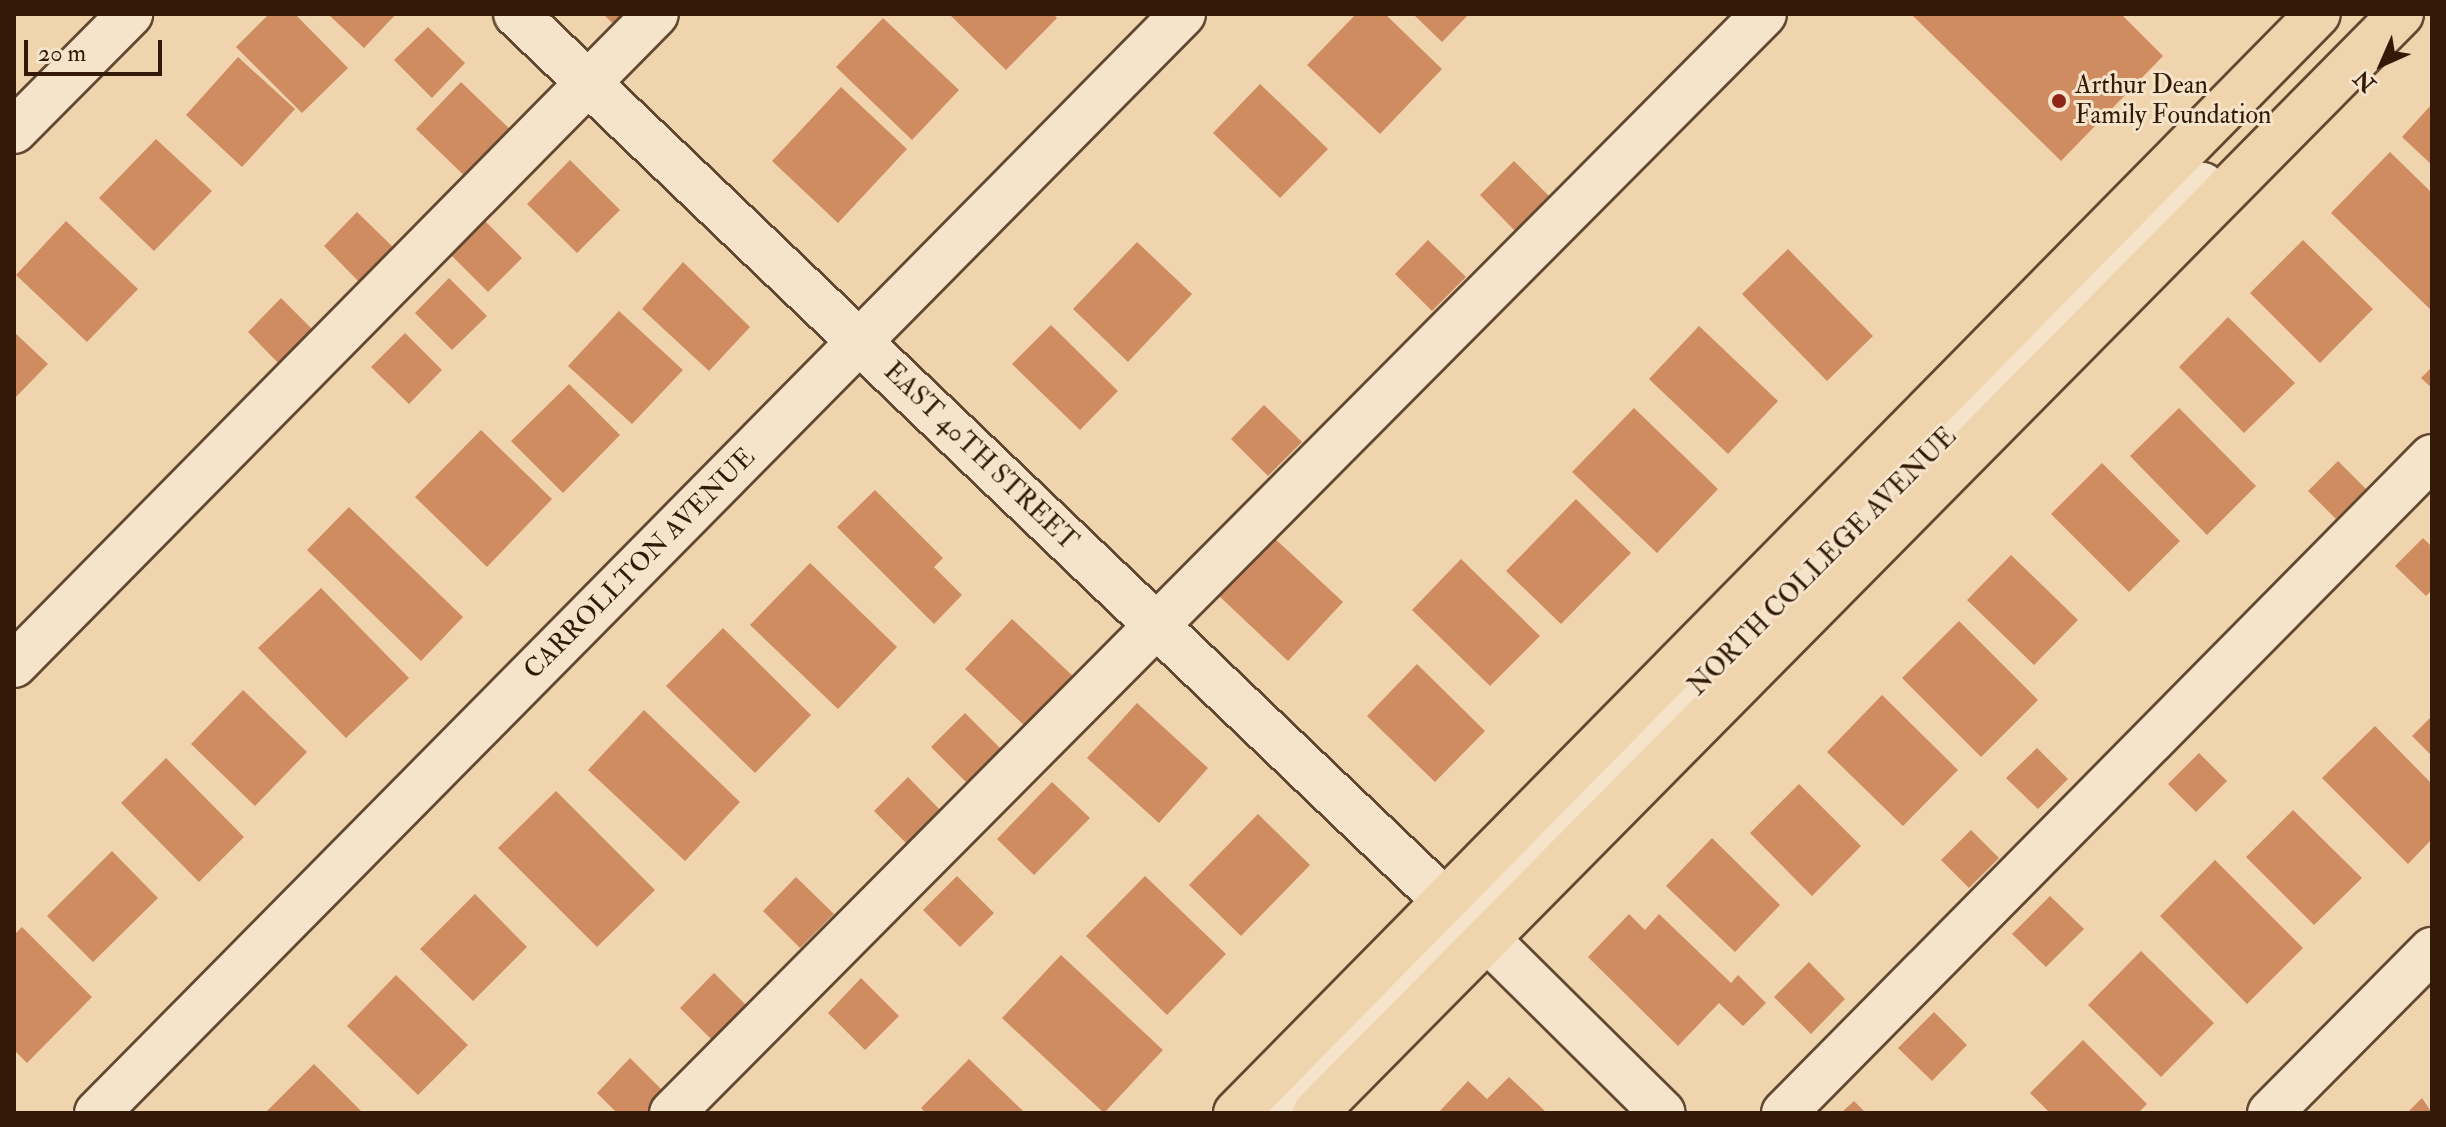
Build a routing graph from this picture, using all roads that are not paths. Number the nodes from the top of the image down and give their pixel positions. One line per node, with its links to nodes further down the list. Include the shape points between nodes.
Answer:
1 (130, 14): 10 (street)
2 (516, 14): 9 (street, EAST 40TH STREET)
3 (656, 14): 9 (street)
4 (1183, 14): 11 (street, CARROLLTON AVENUE)
5 (1764, 14): 13 (street)
6 (2318, 14): 15 (main road, NORTH COLLEGE AVENUE)
7 (2373, 14): 21 (street, NORTH COLLEGE AVENUE)
8 (2401, 14): 16 (main road, NORTH COLLEGE AVENUE)
9 (588, 82): 11 (street, EAST 40TH STREET); 14 (street)
10 (14, 131)
11 (859, 342): 13 (street, EAST 40TH STREET); 18 (street, CARROLLTON AVENUE)
12 (2432, 457): 24 (street)
13 (1153, 623): 15 (street, EAST 40TH STREET); 19 (street)
14 (14, 665)
15 (1444, 900): 20 (main road, NORTH COLLEGE AVENUE)
16 (1487, 939): 22 (main road, NORTH COLLEGE AVENUE); 23 (street)
17 (2432, 950): 25 (street)
18 (97, 1113)
19 (672, 1113)
20 (1236, 1113)
21 (1275, 1113)
22 (1315, 1113)
23 (1663, 1113)
24 (1784, 1113)
25 (2270, 1113)

